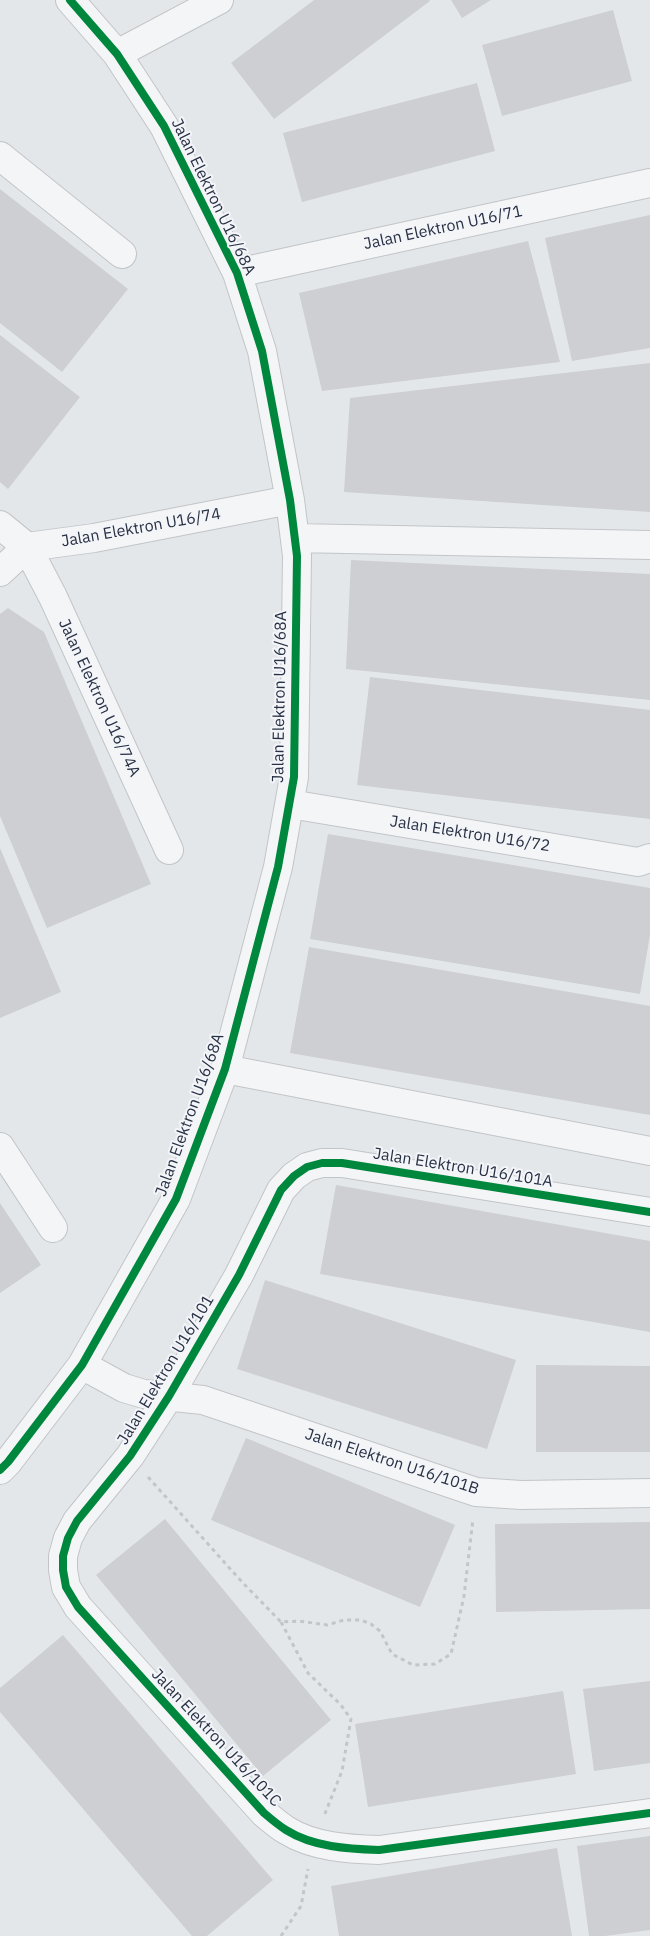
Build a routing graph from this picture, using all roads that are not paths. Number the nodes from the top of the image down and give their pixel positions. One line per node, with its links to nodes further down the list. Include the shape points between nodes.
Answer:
1 (70, 0): 3 (street, Jalan Elektron U16/68A)
2 (219, 0): 3 (street)
3 (117, 54): 7 (street, Jalan Elektron U16/68A, via 164,126)
4 (0, 156): 6 (street)
5 (650, 182): 7 (street, Jalan Elektron U16/71)
6 (122, 254)
7 (237, 273): 8 (street, Jalan Elektron U16/68A, via 262,351)
8 (290, 500): 10 (street, Jalan Elektron U16/68A); 12 (street, Jalan Elektron U16/74, via 94,538)
9 (0, 525): 12 (street)
10 (295, 538): 11 (street); 14 (street, Jalan Elektron U16/68A, via 294,776)
11 (650, 545)
12 (27, 547): 13 (street); 15 (street, Jalan Elektron U16/74A)
13 (0, 572)
14 (290, 804): 16 (street, Jalan Elektron U16/72, via 638,862); 17 (street, Jalan Elektron U16/68A, via 278,867)
15 (169, 850)
16 (650, 858)
17 (225, 1069): 19 (street, Jalan Elektron U16/68A); 23 (street, Jalan Elektron U16/68A, via 176,1200)
18 (0, 1147): 22 (street)
19 (650, 1151)
20 (281, 1190): 21 (street, Jalan Elektron U16/101A, via 306,1167 342,1163); 24 (street, Jalan Elektron U16/101, via 239,1275)
21 (650, 1212)
22 (53, 1228)
23 (82, 1365): 24 (street, Jalan Elektron U16/101, via 124,1388); 25 (street, Jalan Elektron U16/68A)
24 (169, 1396): 26 (street, Jalan Elektron U16/101B, via 203,1400 476,1492 521,1495); 27 (street, Jalan Elektron U16/101, via 130,1456 77,1521)
25 (0, 1470)
26 (650, 1493)
27 (63, 1556): 28 (street, Jalan Elektron U16/101C, via 66,1587 78,1607 264,1813 287,1831 348,1849 379,1850)
28 (650, 1813)

